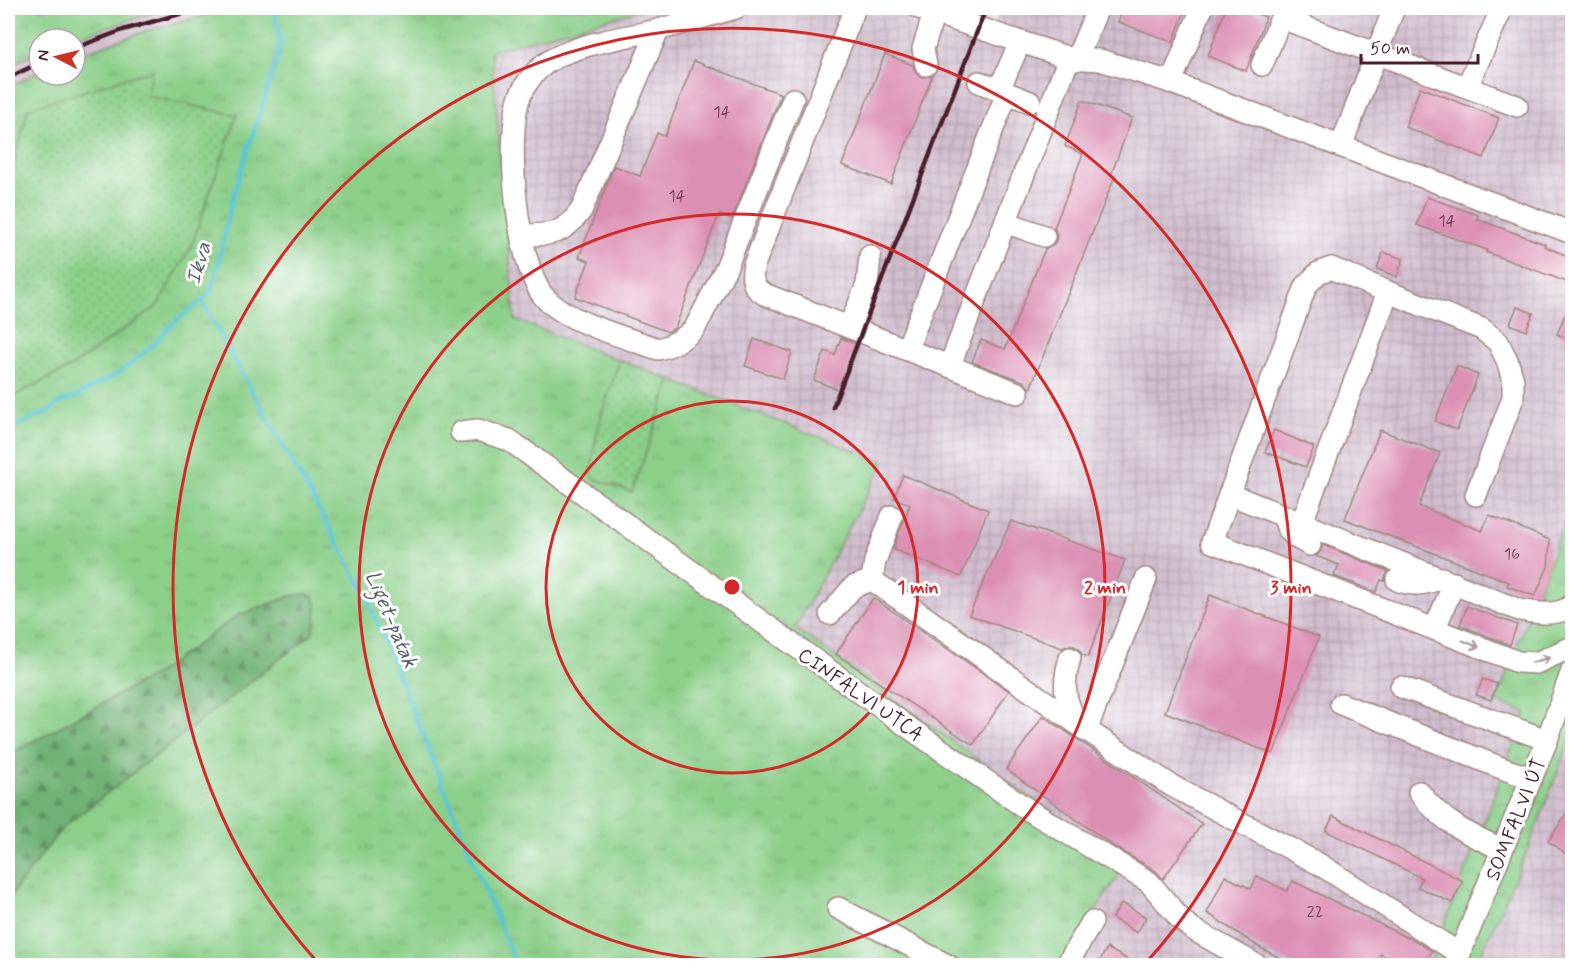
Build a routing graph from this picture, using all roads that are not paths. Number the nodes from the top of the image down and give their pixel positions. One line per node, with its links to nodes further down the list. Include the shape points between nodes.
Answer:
1 (736, 8): 9 (street)
2 (855, 8): 29 (street, via 754,265 752,280 764,294)
3 (1098, 8): 12 (street)
4 (1202, 8): 16 (street)
5 (1394, 8): 11 (street)
6 (1502, 8): 17 (street)
7 (928, 10): 10 (street); 13 (street, via 923,49)
8 (1283, 13): 11 (street); 14 (street)
9 (658, 30): 25 (street, via 582,209 557,233); 25 (street, via 564,54 546,63 526,86 517,109 513,156)
10 (1020, 42): 12 (street); 18 (street)
11 (1375, 53): 17 (street); 22 (street)
12 (1072, 59): 16 (street, via 1100,60); 23 (street)
13 (926, 65)
14 (1262, 65)
15 (979, 82): 18 (street)
16 (1171, 82): 22 (street)
17 (1467, 87): 21 (street)
18 (1003, 92): 20 (street); 30 (street)
19 (793, 99): 25 (street, via 726,268 695,328 668,347 658,349 559,310 544,298 534,282)
20 (1030, 102)
21 (1517, 106)
22 (1341, 146): 24 (street)
23 (1005, 222): 26 (street); 31 (street)
24 (1572, 233)
25 (521, 235)
26 (1044, 236)
27 (870, 256): 29 (street, via 867,285)
28 (1388, 292): 34 (street, via 1331,268 1318,273 1306,286); 35 (street, via 1482,328 1498,342 1507,360 1513,398); 37 (street)
29 (849, 327): 30 (street)
30 (908, 349): 31 (street)
31 (950, 365): 32 (street)
32 (1018, 393)
33 (461, 432): 61 (street, CINFALVI UTCA, via 478,430 509,440 908,727 1030,811 1149,882 1194,930)
34 (1229, 494): 37 (street); 45 (street, via 1212,542)
35 (1476, 495)
36 (892, 516): 40 (street)
37 (1293, 519): 38 (street, via 1287,529); 42 (street)
38 (1310, 545)
39 (1146, 579): 51 (street)
40 (872, 580): 44 (street, via 853,587); 51 (street)
41 (1397, 580): 42 (street, via 1414,585)
42 (1448, 581): 43 (street, via 1520,610 1552,613); 45 (street)
43 (1572, 605)
44 (830, 614)
45 (1435, 628): 46 (street, one-way to 46, via 1518,662 1536,663)
46 (1572, 647)
47 (1070, 658): 51 (street, via 1065,674 1065,700)
48 (1572, 671): 52 (street, SOMFALVI ÚT)
49 (1401, 687): 52 (street)
50 (1341, 704): 53 (street)
51 (1082, 728): 58 (street, via 1172,786 1319,864)
52 (1547, 740): 53 (street, SOMFALVI ÚT)
53 (1532, 778): 55 (street, SOMFALVI ÚT)
54 (1419, 792): 55 (street, via 1446,820)
55 (1502, 849): 58 (street, SOMFALVI ÚT)
56 (838, 908): 59 (street)
57 (1092, 922): 60 (street)
58 (1458, 960)
59 (950, 966)
60 (1066, 966)
61 (1258, 966)

